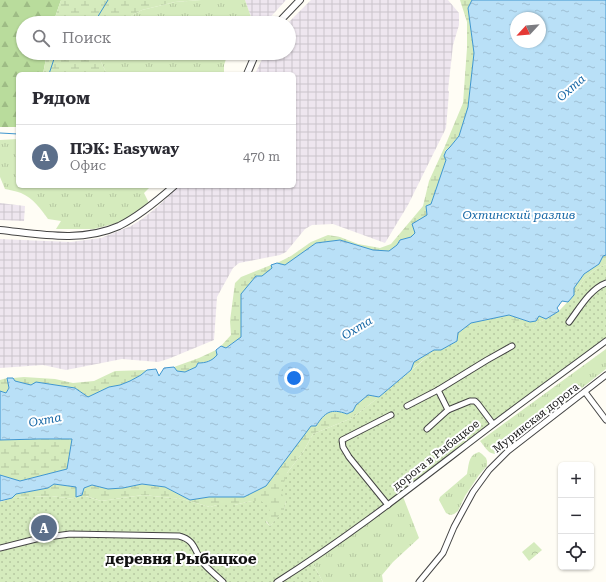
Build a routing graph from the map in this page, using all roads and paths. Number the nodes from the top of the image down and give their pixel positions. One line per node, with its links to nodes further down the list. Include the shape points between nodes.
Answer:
1 (300, 0): 2 (street)
2 (285, 16)
3 (253, 60): 4 (street)
4 (248, 72)
5 (172, 188): 6 (street, via 133,218 96,233 56,236)
6 (0, 230)
7 (606, 283): 8 (street, via 599,286 586,299)
8 (569, 322)
9 (606, 341): 18 (street, дорога в Рыбацкое)
10 (512, 346): 12 (street)
11 (606, 375): 13 (street, Муринская дорога)
12 (438, 390): 14 (street); 15 (street)
13 (585, 392): 17 (street); 24 (street, Муринская дорога, via 508,451 489,470 469,499 443,553)
14 (407, 406)
15 (448, 410): 18 (street, via 475,401); 19 (street)
16 (391, 415): 20 (street, via 342,440 348,457)
17 (606, 420)
18 (493, 424): 20 (street, дорога в Рыбацкое)
19 (428, 429)
20 (388, 505): 23 (street, дорога в Рыбацкое)
21 (0, 548): 22 (street, via 70,534 179,536 190,541 204,564)
22 (223, 582)
23 (277, 582)
24 (419, 582)

